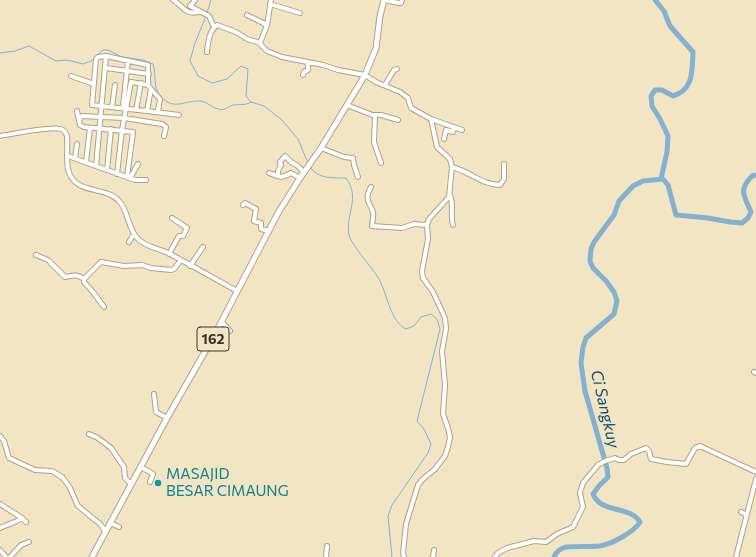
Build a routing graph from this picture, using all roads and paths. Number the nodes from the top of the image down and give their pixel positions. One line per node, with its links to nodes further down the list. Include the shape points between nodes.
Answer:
1 (173, 0): 6 (street, via 187,12)
2 (384, 0): 3 (street, via 401,3); 21 (main road, 162, via 376,48)
3 (402, 0)
4 (271, 2): 7 (street); 9 (street)
5 (192, 3): 6 (street)
6 (200, 12): 10 (street, via 209,16)
7 (300, 13)
8 (247, 15): 9 (street)
9 (267, 25): 11 (street)
10 (214, 27): 11 (street, via 222,26); 12 (street)
11 (260, 43): 15 (street, via 271,54)
12 (207, 52)
13 (106, 56): 14 (street); 16 (street); 24 (street, via 96,59)
14 (128, 61): 18 (street); 19 (street, via 146,64 149,66)
15 (308, 62): 20 (street, via 308,70); 21 (street)
16 (106, 68): 18 (street); 29 (street)
17 (397, 69): 26 (street)
18 (127, 71): 19 (street); 31 (street)
19 (149, 74): 27 (street)
20 (303, 75)
21 (365, 75): 26 (street); 28 (main road, 162)
22 (71, 76): 24 (street)
23 (141, 83): 27 (street); 31 (street, via 130,82); 32 (street)
24 (94, 84): 29 (street, via 92,105)
25 (115, 85): 30 (street)
26 (385, 85): 41 (street, via 400,92 408,98 412,108)
27 (149, 87): 34 (street); 35 (street, via 160,99)
28 (347, 105): 37 (street); 53 (main road, 162)
29 (102, 106): 30 (street); 38 (street)
30 (112, 108): 31 (street)
31 (124, 109): 32 (street); 39 (street)
32 (136, 110): 34 (street)
33 (77, 111): 40 (street)
34 (147, 111): 35 (street)
35 (158, 111): 36 (street)
36 (179, 115)
37 (375, 115): 42 (street); 57 (street, via 374,142)
38 (101, 117): 39 (street); 40 (street, via 82,116); 45 (street)
39 (124, 118): 47 (street); 50 (street, via 164,124)
40 (79, 119): 44 (street, via 80,125)
41 (431, 119): 43 (street); 61 (street, via 437,147 450,159)
42 (398, 120)
43 (454, 127): 48 (street); 51 (street, via 453,132 446,130)
44 (90, 128): 45 (street); 56 (street)
45 (100, 129): 46 (street); 60 (street)
46 (111, 129): 47 (street); 62 (street)
47 (122, 130): 65 (street); 68 (street, via 133,132)
48 (462, 130)
49 (0, 136): 54 (street, via 52,128 62,129 67,136)
50 (164, 136)
51 (444, 139)
52 (76, 144): 55 (street)
53 (321, 148): 63 (main road, 162); 67 (street, via 353,158)
54 (68, 156): 55 (street); 78 (street, via 71,178 78,185 110,194 120,202)
55 (75, 158): 56 (street)
56 (86, 162): 60 (street)
57 (381, 163)
58 (138, 164): 68 (street)
59 (504, 164): 61 (street, via 504,179 499,185 483,182 468,172)
60 (96, 166): 62 (street)
61 (452, 167): 72 (street)
62 (107, 170): 65 (street)
63 (304, 172): 66 (street, via 285,156 280,162); 69 (main road, 162)
64 (269, 173): 66 (street)
65 (118, 174): 68 (street)
66 (278, 176): 69 (street, via 283,177 291,173)
67 (358, 177)
68 (129, 178): 70 (street)
69 (300, 178): 77 (main road, 162)
70 (146, 180)
71 (371, 187): 75 (street, via 367,196 374,214 372,226 402,228 414,224)
72 (450, 195): 75 (street, via 430,217); 76 (street)
73 (242, 205): 77 (street, via 245,203 256,209 254,221 260,223 262,229)
74 (172, 218): 81 (street, via 187,227)
75 (427, 225): 116 (street, via 428,239 422,278 433,292 445,318 446,330 442,351 445,385 443,414 450,437 442,462 418,485 405,529 402,553)
76 (453, 225)
77 (269, 231): 86 (main road, 162)
78 (134, 234): 79 (street); 81 (street, via 144,243)
79 (129, 242)
80 (203, 247): 84 (street)
81 (169, 254): 83 (street)
82 (36, 255): 85 (street, via 48,260 64,277 78,275)
83 (181, 260): 84 (street); 85 (street, via 171,270 101,262)
84 (190, 266): 86 (street)
85 (84, 279): 87 (street)
86 (237, 291): 88 (main road, 162)
87 (104, 307)
88 (222, 322): 89 (street); 91 (main road, 162)
89 (230, 331)
90 (154, 394): 91 (street, via 156,412)
91 (167, 418): 94 (main road, 162)
92 (89, 434): 98 (street, via 111,448 124,467 125,478)
93 (0, 436): 107 (street, via 9,458 35,470 52,471 66,481 78,506)
94 (141, 467): 97 (street, via 153,474); 98 (main road, 162)
95 (756, 472): 118 (street, via 700,446 695,448 686,464 651,459 646,448 624,460 615,458 605,461 598,465 583,483 580,493 583,507 572,527 546,542 534,541 507,548 498,552)
96 (756, 479): 101 (street)
97 (150, 482)
98 (131, 484): 104 (main road, 162)
99 (0, 504): 102 (street)
100 (741, 512): 101 (street)
101 (747, 515): 119 (street)
102 (22, 518): 103 (street); 106 (street)
103 (26, 522)
104 (110, 523): 105 (street); 107 (main road, 162)
105 (119, 527)
106 (0, 528)
107 (106, 532): 114 (main road, 162)
108 (29, 542): 113 (street)
109 (327, 546): 115 (street)
110 (0, 550): 112 (street)
111 (434, 550): 117 (street)
112 (6, 557)
113 (10, 557)
114 (92, 557)
115 (326, 557)
116 (404, 557)
117 (433, 557)
118 (495, 557)
119 (736, 557)

